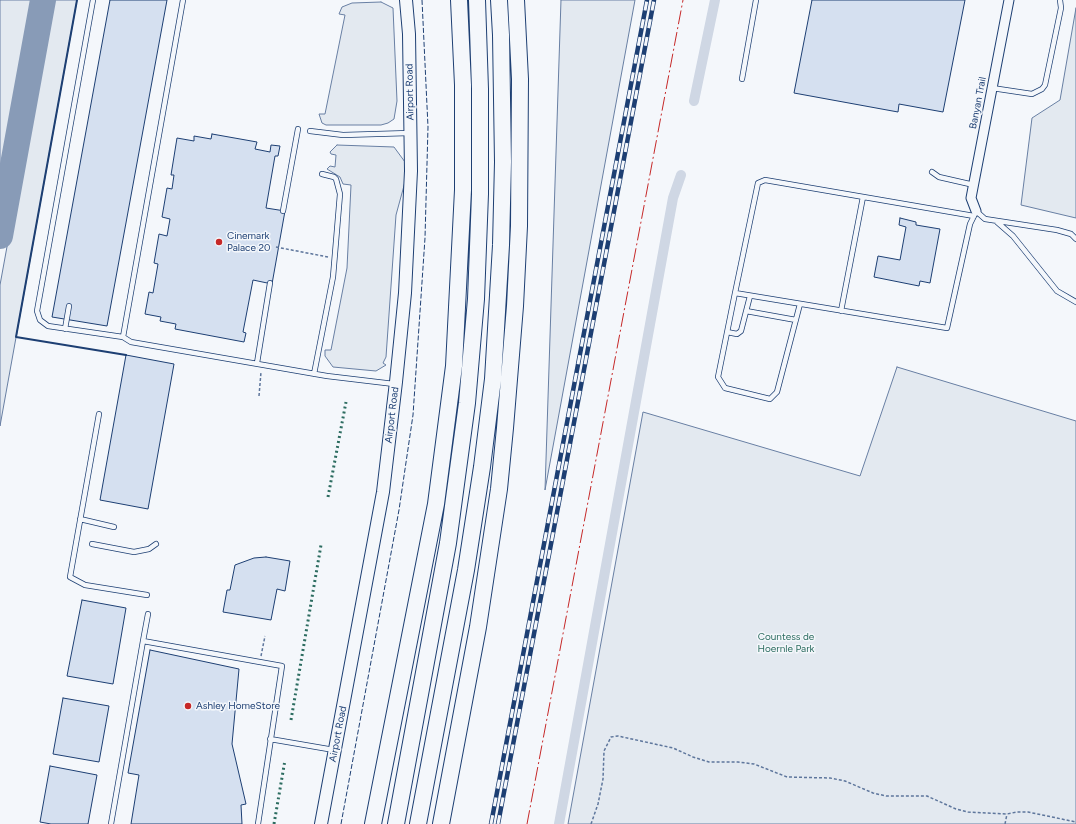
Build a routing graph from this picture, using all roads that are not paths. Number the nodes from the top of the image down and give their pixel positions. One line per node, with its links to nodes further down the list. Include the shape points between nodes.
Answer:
1 (93, 0): 33 (lane, via 37,311 44,324)
2 (183, 0): 35 (lane)
3 (406, 0): 15 (street, Airport Road)
4 (459, 0): 52 (highway, via 463,85 463,190 453,373 436,504)
5 (477, 0): 53 (highway, via 480,201 476,299 468,396 448,543)
6 (499, 0): 54 (highway, via 503,162 493,378 466,570)
7 (516, 0): 55 (highway, via 520,79 518,226 515,306 505,428 499,490 478,627)
8 (756, 0): 11 (lane)
9 (1009, 0): 12 (street, Banyan Trail)
10 (1060, 0): 12 (lane, via 1061,8 1045,85 1042,89 1032,94)
11 (742, 79)
12 (992, 88): 18 (street, Banyan Trail)
13 (298, 129): 20 (lane)
14 (310, 131): 15 (lane, via 344,135)
15 (411, 133): 38 (street, Airport Road, via 405,293)
16 (932, 172): 18 (lane, via 940,177)
17 (322, 174): 37 (lane, via 334,177 339,187 336,259)
18 (974, 185): 21 (street, Banyan Trail, via 972,198)
19 (863, 197): 21 (lane); 25 (lane, via 765,180 758,183); 31 (lane)
20 (283, 211)
21 (975, 213): 22 (lane, via 985,219); 31 (lane, via 970,224 947,328)
22 (996, 221): 23 (lane, via 1057,230 1071,234); 27 (lane, via 1013,236 1059,293)
23 (1076, 239)
24 (270, 283): 36 (lane)
25 (734, 294): 26 (lane); 34 (lane)
26 (750, 296): 28 (lane); 30 (lane)
27 (1076, 302)
28 (800, 304): 31 (lane); 32 (lane)
29 (69, 306): 33 (lane)
30 (746, 311): 32 (lane); 34 (lane, via 741,331 737,334)
31 (841, 311)
32 (796, 320): 34 (lane, via 777,392 770,399 725,388 718,377)
33 (65, 329): 35 (lane)
34 (727, 332)
35 (123, 337): 36 (lane, via 131,342)
36 (257, 363): 37 (lane)
37 (314, 374): 38 (lane)
38 (396, 384): 48 (street, Airport Road, via 383,492)
39 (100, 414): 40 (lane)
40 (80, 519): 41 (lane); 44 (lane, via 70,573 72,579 85,584)
41 (114, 527)
42 (92, 544): 43 (lane, via 134,552 149,549)
43 (156, 544)
44 (147, 595)
45 (148, 614): 46 (lane)
46 (143, 640): 47 (lane, via 282,666); 49 (lane)
47 (270, 739): 48 (lane); 50 (lane)
48 (335, 750): 51 (street, Airport Road)
49 (111, 824)
50 (258, 824)
51 (321, 824)
52 (373, 824)
53 (396, 824)
54 (418, 824)
55 (441, 824)

